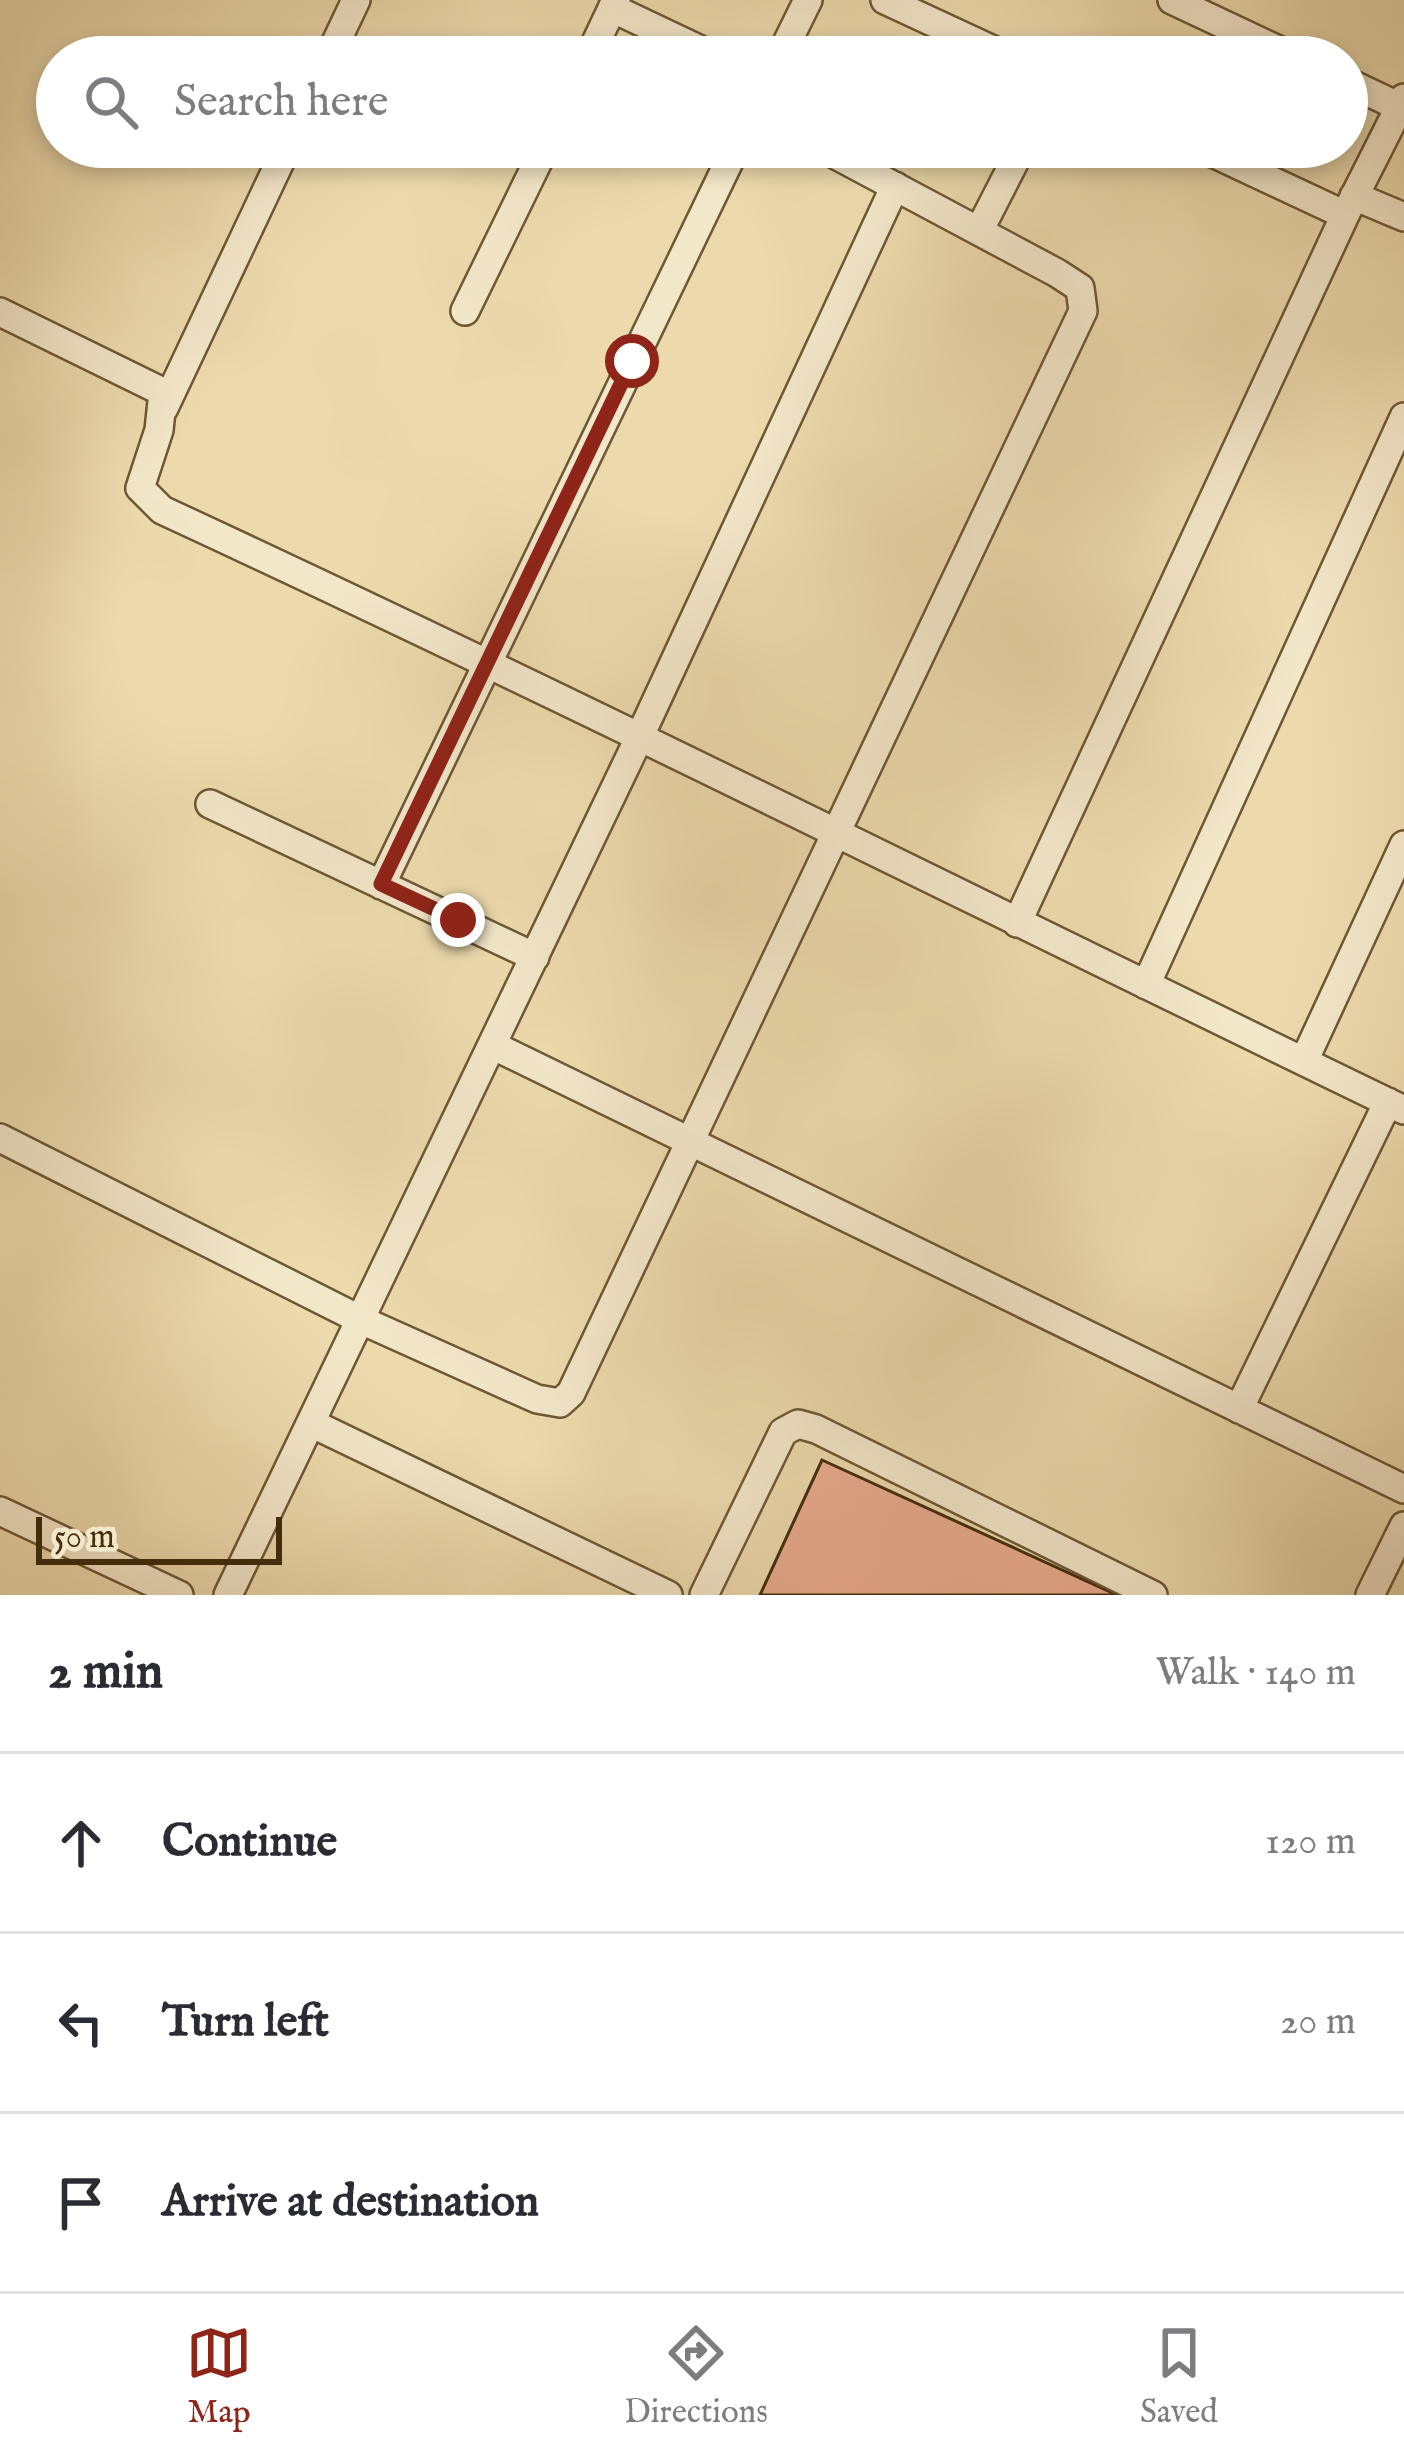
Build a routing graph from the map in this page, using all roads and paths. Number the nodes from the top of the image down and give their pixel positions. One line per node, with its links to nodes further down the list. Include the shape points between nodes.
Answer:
1 (356, 0): 6 (street)
2 (808, 0): 9 (street)
3 (885, 0): 10 (street)
4 (1172, 0): 11 (street)
5 (614, 4): 7 (street); 8 (street)
6 (339, 36)
7 (599, 36)
8 (675, 36)
9 (790, 36)
10 (963, 36)
11 (1248, 36)
12 (1368, 90): 13 (street)
13 (1402, 103): 21 (street)
14 (277, 168): 26 (street)
15 (535, 168): 24 (street)
16 (726, 168): 28 (street)
17 (861, 168): 20 (street)
18 (1011, 168): 23 (street)
19 (1254, 168): 21 (street)
20 (895, 186): 23 (street); 29 (street)
21 (1349, 205): 22 (street); 34 (street)
22 (1404, 217)
23 (979, 231): 31 (street, via 1080,288 1083,311)
24 (465, 311)
25 (0, 312): 26 (street, via 148,382 163,392)
26 (164, 408): 28 (street, via 140,488 149,501)
27 (1404, 417): 36 (street)
28 (487, 660): 29 (street); 33 (street)
29 (640, 736): 31 (street); 35 (street)
30 (210, 804): 33 (street)
31 (837, 836): 34 (street); 41 (street)
32 (1404, 845): 38 (street)
33 (381, 884): 35 (street)
34 (1017, 923): 36 (street)
35 (535, 957): 37 (street)
36 (1146, 985): 38 (street)
37 (492, 1046): 41 (street); 42 (street)
38 (1304, 1061): 39 (street)
39 (1396, 1106): 43 (street)
40 (0, 1138): 42 (street)
41 (692, 1142): 42 (street, via 580,1377 560,1403); 43 (street)
42 (361, 1320): 44 (street)
43 (1239, 1408): 45 (street)
44 (311, 1423): 49 (street); 50 (street)
45 (1404, 1490)
46 (0, 1511): 48 (street)
47 (1404, 1526): 53 (street)
48 (179, 1595)
49 (228, 1595)
50 (668, 1595)
51 (704, 1595): 52 (street, via 783,1432 798,1424)
52 (1153, 1595)
53 (1370, 1595)

